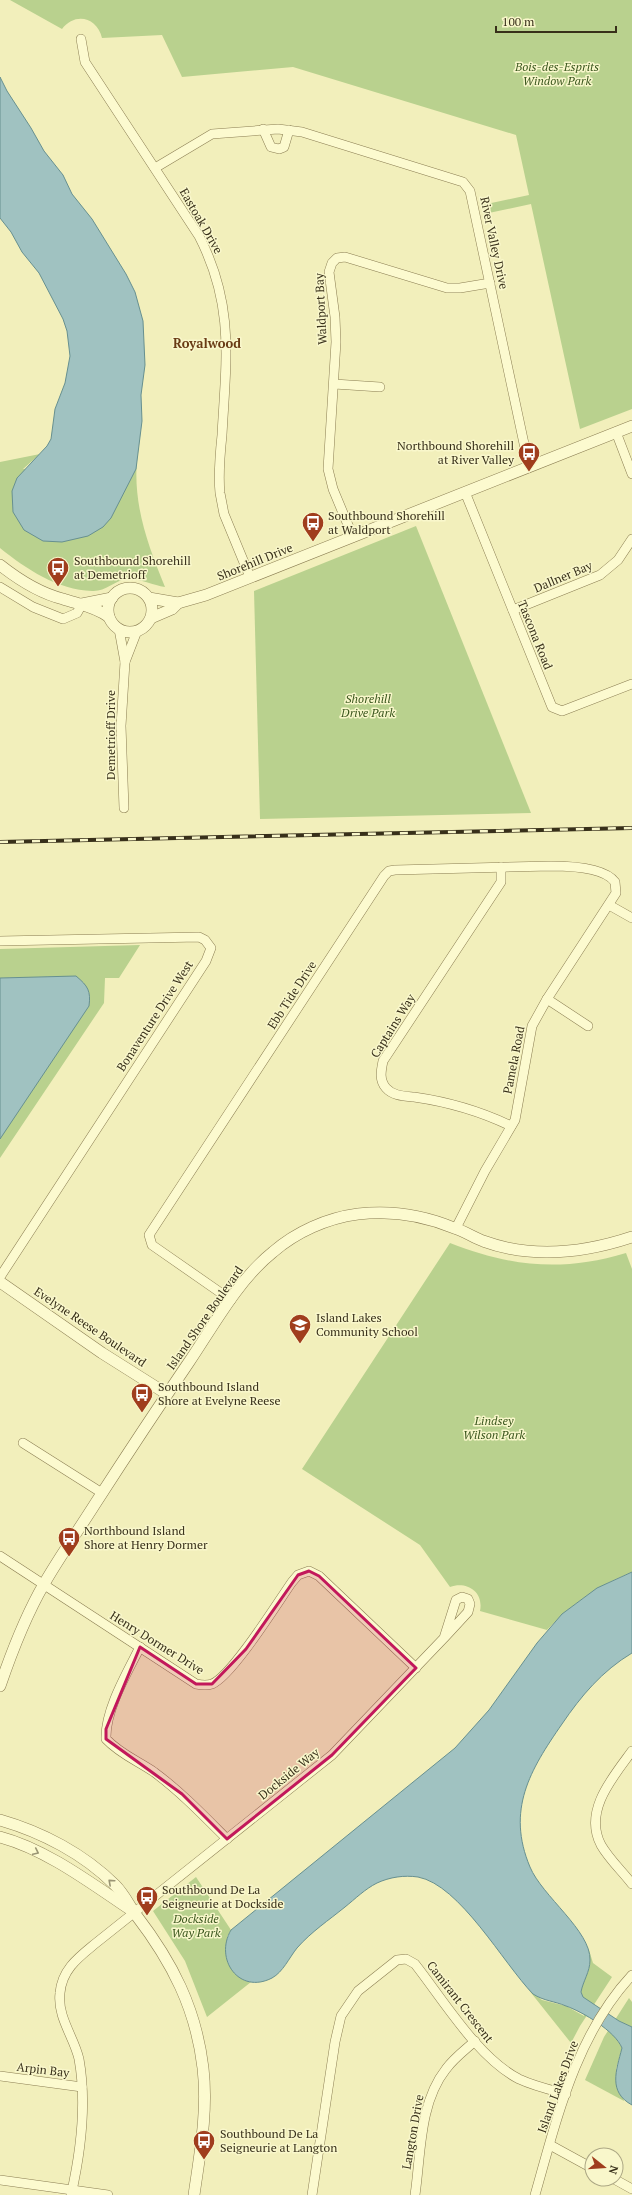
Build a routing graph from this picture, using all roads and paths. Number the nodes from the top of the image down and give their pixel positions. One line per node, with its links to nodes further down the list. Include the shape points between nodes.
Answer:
1 (81, 38): 4 (street, Eastoak Drive, via 85,62)
2 (263, 129): 3 (street, River Valley Drive); 3 (street, via 271,146 279,149 284,147); 4 (street, River Valley Drive, via 208,135)
3 (288, 130): 5 (street, River Valley Drive, via 302,132 463,182 470,191)
4 (155, 168): 16 (street, Eastoak Drive, via 199,236 221,291 226,350 219,484 224,514)
5 (490, 283): 6 (street, Waldport Bay, via 447,288 345,257 338,258 332,263 329,272 335,316); 10 (street, River Valley Drive)
6 (334, 384): 7 (street); 13 (street, Waldport Bay, via 328,469 333,489)
7 (380, 387)
8 (632, 426): 9 (street, Shorehill Drive)
9 (616, 432): 10 (street, Shorehill Drive); 11 (street)
10 (530, 467): 12 (street, Shorehill Drive)
11 (632, 474)
12 (465, 492): 13 (street, Shorehill Drive); 22 (street, Tascona Road)
13 (353, 537): 16 (street, Shorehill Drive)
14 (632, 539): 22 (street, Dallner Bay, via 618,560 600,574)
15 (0, 565): 21 (street, Shorehill Drive, via 42,592)
16 (250, 577): 20 (street, Shorehill Drive, via 212,593)
17 (0, 587): 21 (street, via 33,607 63,619 77,613)
18 (112, 598): 19 (street, Shorehill Drive, via 121,590 132,588 140,590); 21 (street, Shorehill Drive); 23 (street)
19 (149, 598): 20 (street, Shorehill Drive); 24 (street, via 153,608)
20 (178, 603): 24 (street, Shorehill Drive, via 172,609)
21 (82, 604): 23 (street, Shorehill Drive)
22 (513, 610): 28 (street, Tascona Road, via 549,701 556,710 571,708)
23 (109, 617): 25 (street, Shorehill Drive)
24 (151, 618): 26 (street, Shorehill Drive, via 146,626)
25 (119, 629): 26 (street); 27 (street, Demetrioff Drive)
26 (137, 631): 27 (street, Demetrioff Drive)
27 (125, 662): 29 (street, Demetrioff Drive, via 121,726)
28 (632, 684)
29 (124, 808)
30 (501, 867): 31 (street, Ebb Tide Drive, via 577,867 604,873); 37 (street, Captains Way, via 501,882 383,1061 380,1072 386,1088 396,1094 460,1105); 42 (street, Ebb Tide Drive, via 395,870 384,876 153,1226 149,1235 152,1245)
31 (615, 882): 32 (street, Pamela Road, via 616,893)
32 (609, 905): 33 (street); 35 (street, Pamela Road)
33 (632, 918)
34 (0, 941): 40 (street, Bonaventure Drive West, via 198,938 206,940 211,948 206,961)
35 (547, 999): 36 (street); 37 (street, Pamela Road, via 532,1026 516,1113)
36 (588, 1026)
37 (511, 1126): 38 (street, Pamela Road)
38 (456, 1228): 39 (street, Island Shore Boulevard, via 483,1241 552,1253 606,1246); 42 (street, Island Shore Boulevard, via 403,1213 358,1214 329,1220 302,1232 272,1252)
39 (632, 1237)
40 (0, 1277)
41 (0, 1282): 43 (street, Evelyne Reese Boulevard, via 102,1353)
42 (231, 1300): 43 (street, Island Shore Boulevard)
43 (167, 1394): 45 (street, Island Shore Boulevard)
44 (22, 1443): 45 (street)
45 (102, 1493): 47 (street, Island Shore Boulevard)
46 (0, 1556): 47 (street, Henry Dormer Drive)
47 (44, 1585): 49 (street, Henry Dormer Drive); 51 (street, Island Shore Boulevard, via 16,1642)
48 (444, 1638): 50 (street, Dockside Way)
49 (140, 1647): 50 (street, Henry Dormer Drive, via 196,1684 212,1684 246,1649 295,1578 304,1571 309,1571 319,1576); 55 (street, via 118,1695 106,1729 106,1739 113,1747 154,1772 182,1794)
50 (416, 1668): 55 (street, Dockside Way, via 332,1755)
51 (0, 1686)
52 (632, 1751): 56 (street, via 601,1797 594,1820 601,1844)
53 (0, 1820): 57 (street, one-way to 53, via 116,1886 92,1865 57,1843)
54 (0, 1836): 57 (street, one-way to 57, via 44,1856)
55 (227, 1839): 57 (street, Dockside Way)
56 (632, 1884)
57 (135, 1913): 61 (street, Dockside Way, via 78,1958 62,1980 61,2009 78,2058); 68 (street, via 164,1953 180,1983 199,2039 203,2068 204,2117)
58 (632, 1975): 62 (street, Island Lakes Drive, via 614,1997 590,2036 577,2062)
59 (475, 2041): 62 (street, Camirant Crescent, via 493,2062 521,2080); 69 (street, Camirant Crescent, via 411,1961 397,1960 358,1991 346,2007 337,2029); 70 (street, Langton Drive, via 446,2069 432,2092 425,2121)
60 (0, 2076): 61 (street, Arpin Bay)
61 (82, 2087): 66 (street, Dockside Way, via 83,2117)
62 (566, 2094): 63 (street, Island Lakes Drive)
63 (550, 2145): 64 (street); 71 (street, Island Lakes Drive)
64 (584, 2164)
65 (0, 2180): 66 (street)
66 (72, 2193): 67 (street)
67 (108, 2195)
68 (194, 2195)
69 (312, 2195)
70 (416, 2195)
71 (535, 2195)

